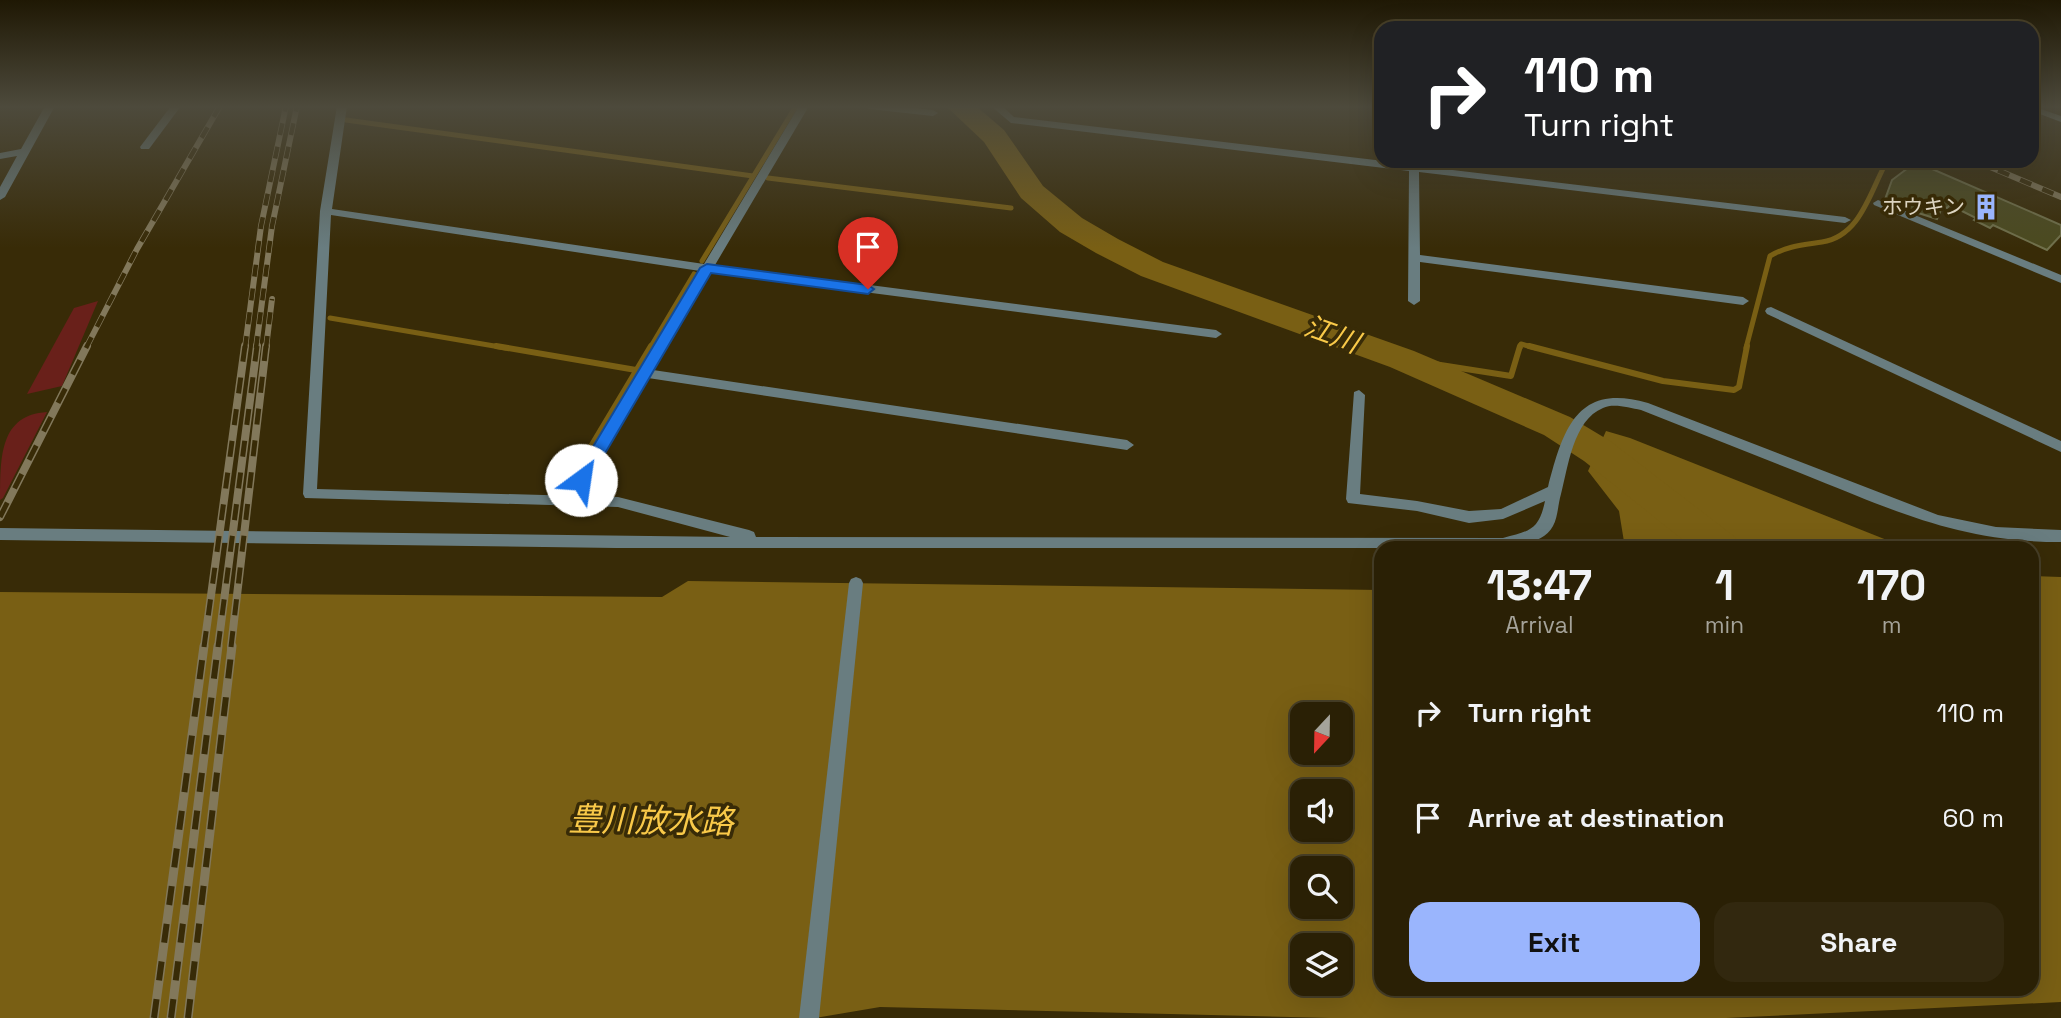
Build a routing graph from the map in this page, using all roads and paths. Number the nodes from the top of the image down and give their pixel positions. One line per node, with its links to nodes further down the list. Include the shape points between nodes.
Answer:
1 (23, 154): 8 (street)
2 (335, 154): 10 (street)
3 (776, 154): 13 (street)
4 (1318, 154): 5 (street)
5 (1374, 160)
6 (1414, 168): 12 (street)
7 (1445, 168): 11 (street)
8 (0, 197)
9 (1878, 203): 14 (street)
10 (326, 211): 13 (street); 24 (street, via 310,494)
11 (1845, 220)
12 (1414, 258): 15 (street); 16 (street)
13 (707, 268): 18 (street); 19 (street)
14 (2061, 279)
15 (1414, 301)
16 (1743, 301)
17 (1770, 311): 22 (street)
18 (1216, 334)
19 (645, 373): 21 (street); 24 (street, via 581,480)
20 (1359, 395): 23 (street, via 1353,499 1469,517 1503,514)
21 (1127, 446)
22 (2061, 447)
23 (1556, 490): 26 (street, via 1563,455 1584,415 1596,405 1618,401 1643,406 1926,518 1976,532 2024,538); 28 (street, via 1547,524 1532,536)
24 (587, 500): 27 (street, via 618,502)
25 (0, 534): 27 (street)
26 (2061, 536)
27 (767, 541): 29 (street)
28 (1514, 541)
29 (1374, 543)
30 (856, 583): 31 (street)
31 (809, 1018)

